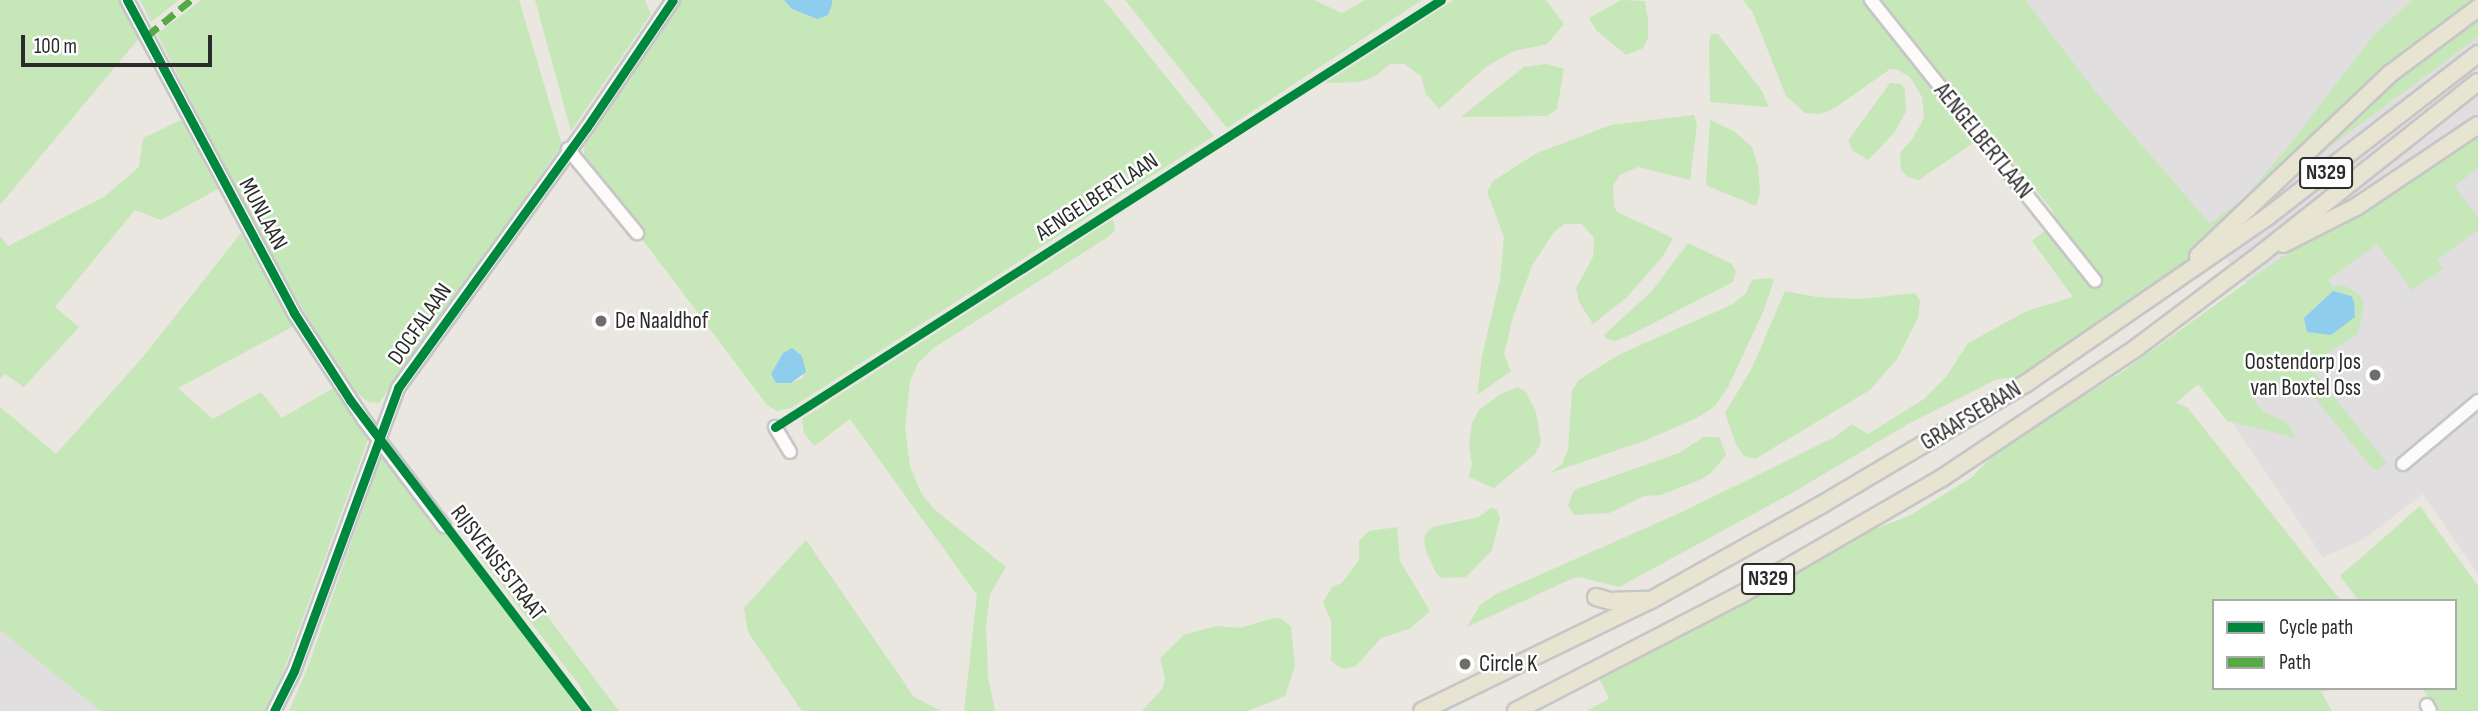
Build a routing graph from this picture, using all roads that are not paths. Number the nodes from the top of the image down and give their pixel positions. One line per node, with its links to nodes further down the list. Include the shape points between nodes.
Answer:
1 (127, 0): 15 (street, MUNLAAN, via 294,313)
2 (673, 0): 8 (street, DOCFALAAN)
3 (1871, 0): 11 (street, AENGELBERTLAAN)
4 (2478, 8): 12 (main road, N329, via 2390,73)
5 (2478, 54): 12 (main road, GRAAFSEBAAN / N329, via 2317,180)
6 (2478, 82): 10 (main road, GRAAFSEBAAN / N329)
7 (2478, 125): 10 (main road, N329, via 2356,207)
8 (568, 149): 9 (street); 15 (street, DOCFALAAN, via 398,388)
9 (637, 233)
10 (2262, 253): 23 (main road, GRAAFSEBAAN / N329, via 2136,348 1942,478 1740,596)
11 (2095, 281)
12 (2169, 285): 20 (main road, GRAAFSEBAAN / N329, via 2025,384)
13 (2478, 401): 17 (street)
14 (775, 427): 16 (street)
15 (378, 439): 18 (street, RIJSVENSESTRAAT); 21 (street, DOCFALAAN, via 294,671)
16 (790, 452)
17 (2403, 464)
18 (444, 526)
19 (1596, 597): 20 (main road)
20 (1651, 600): 22 (main road, GRAAFSEBAAN / N329)
21 (274, 711)
22 (1422, 711)
23 (1516, 711)

